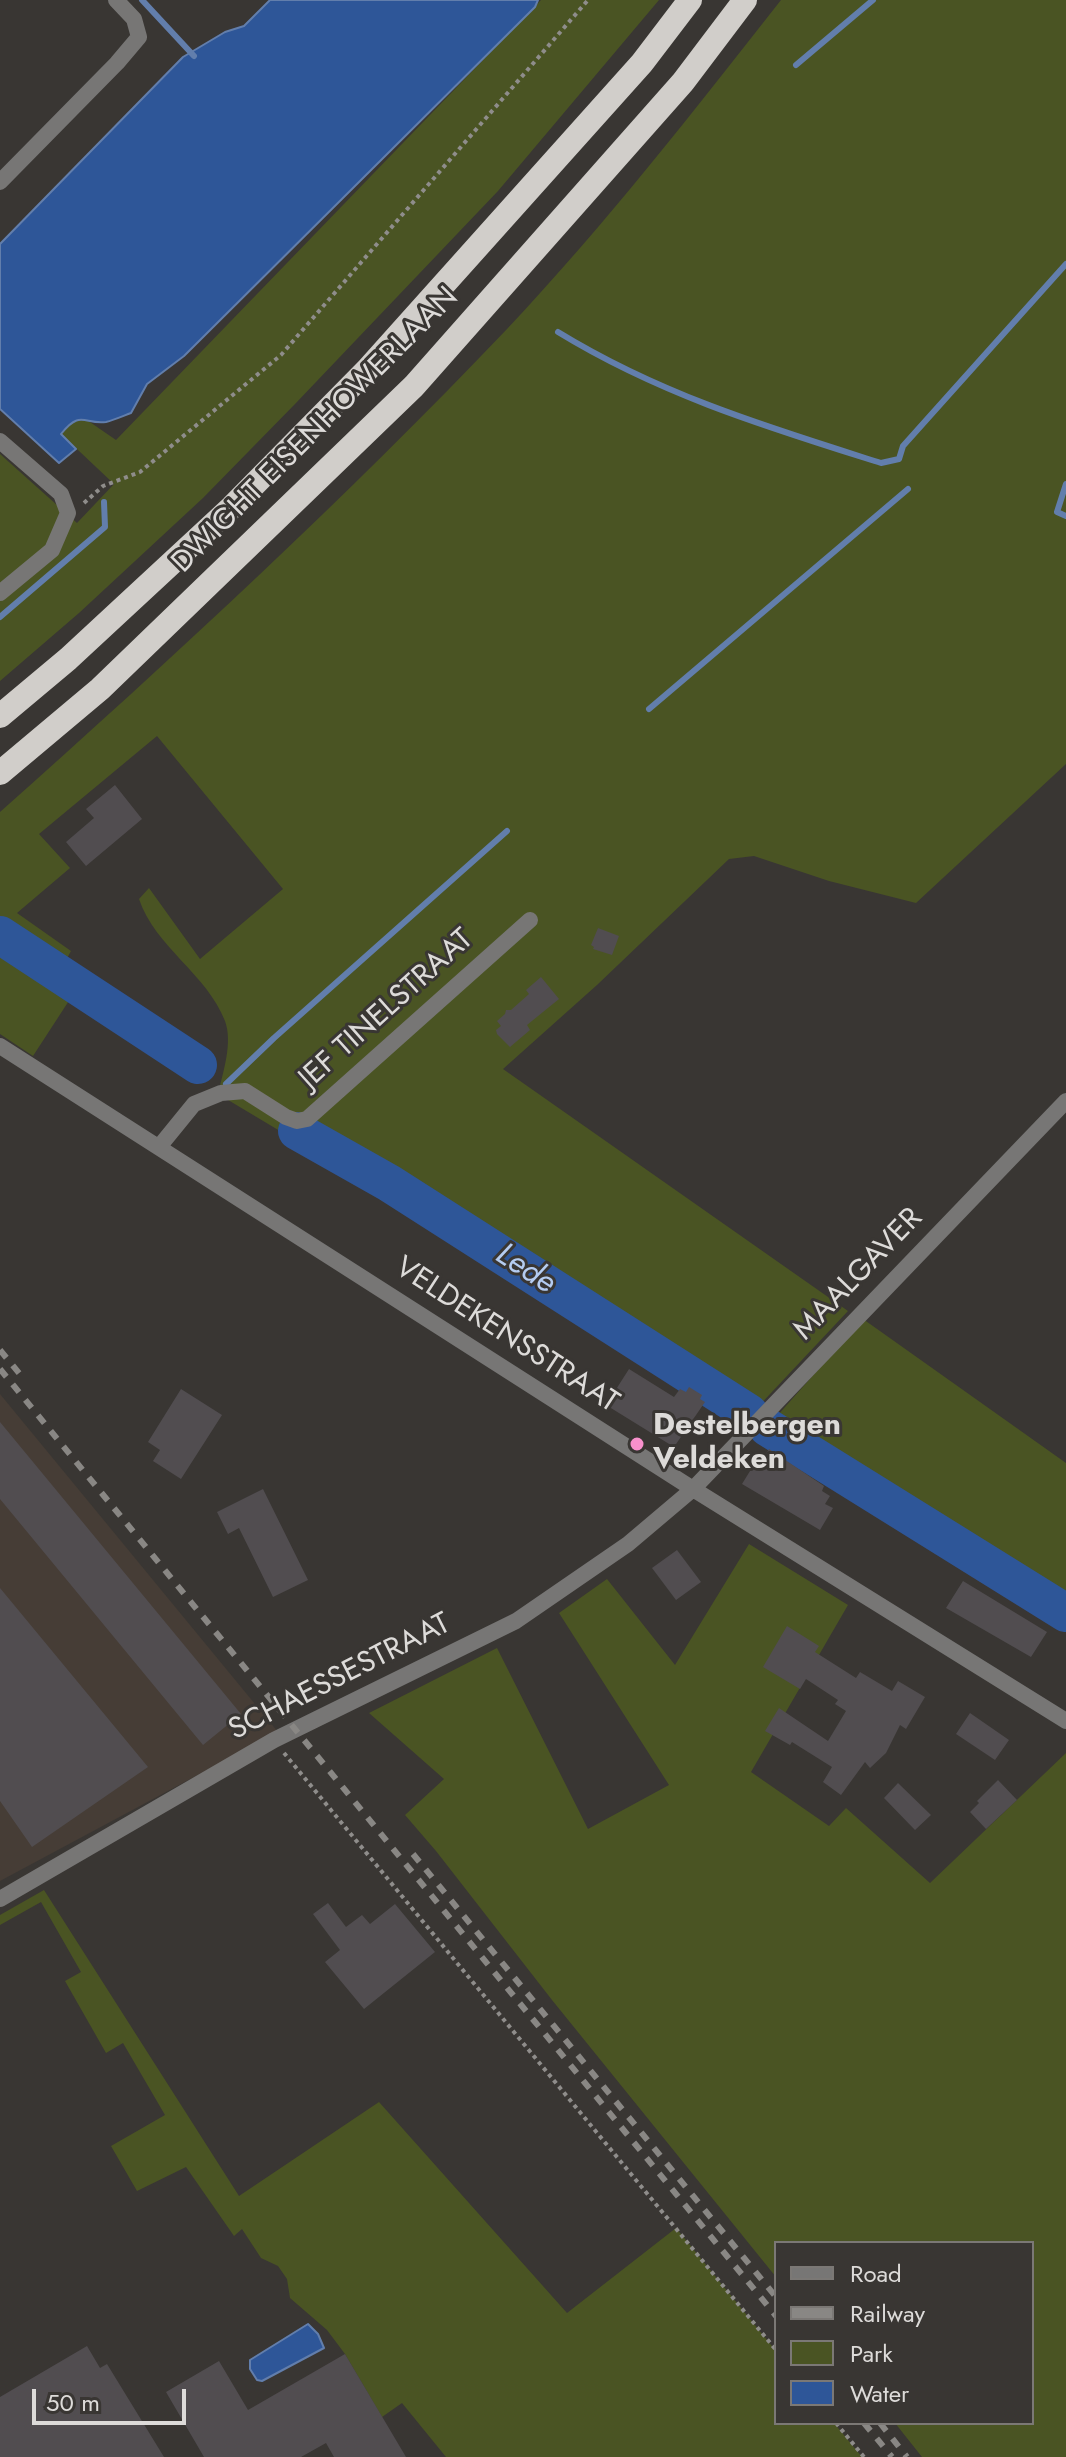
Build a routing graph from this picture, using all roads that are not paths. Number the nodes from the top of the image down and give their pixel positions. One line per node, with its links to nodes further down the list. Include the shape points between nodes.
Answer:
1 (116, 0): 4 (street, via 134,19 139,37)
2 (690, 0): 7 (highway, DWIGHT EISENHOWERLAAN, via 642,63 367,370 232,507)
3 (745, 0): 8 (highway, DWIGHT EISENHOWERLAAN, via 683,82 414,386 111,679)
4 (0, 182)
5 (0, 441): 6 (street, via 61,494 68,513 52,550)
6 (0, 593)
7 (0, 716)
8 (0, 773)
9 (530, 920): 12 (street, JEF TINELSTRAAT, via 307,1119 286,1117 245,1091 221,1093 194,1104)
10 (0, 1046): 12 (street, VELDEKENSSTRAAT)
11 (1066, 1101): 13 (street, MAALGAVER)
12 (159, 1147): 13 (street, VELDEKENSSTRAAT)
13 (693, 1489): 14 (street, VELDEKENSSTRAAT); 15 (street, SCHAESSESTRAAT, via 628,1544 516,1621 274,1740)
14 (1066, 1721)
15 (0, 1899)

